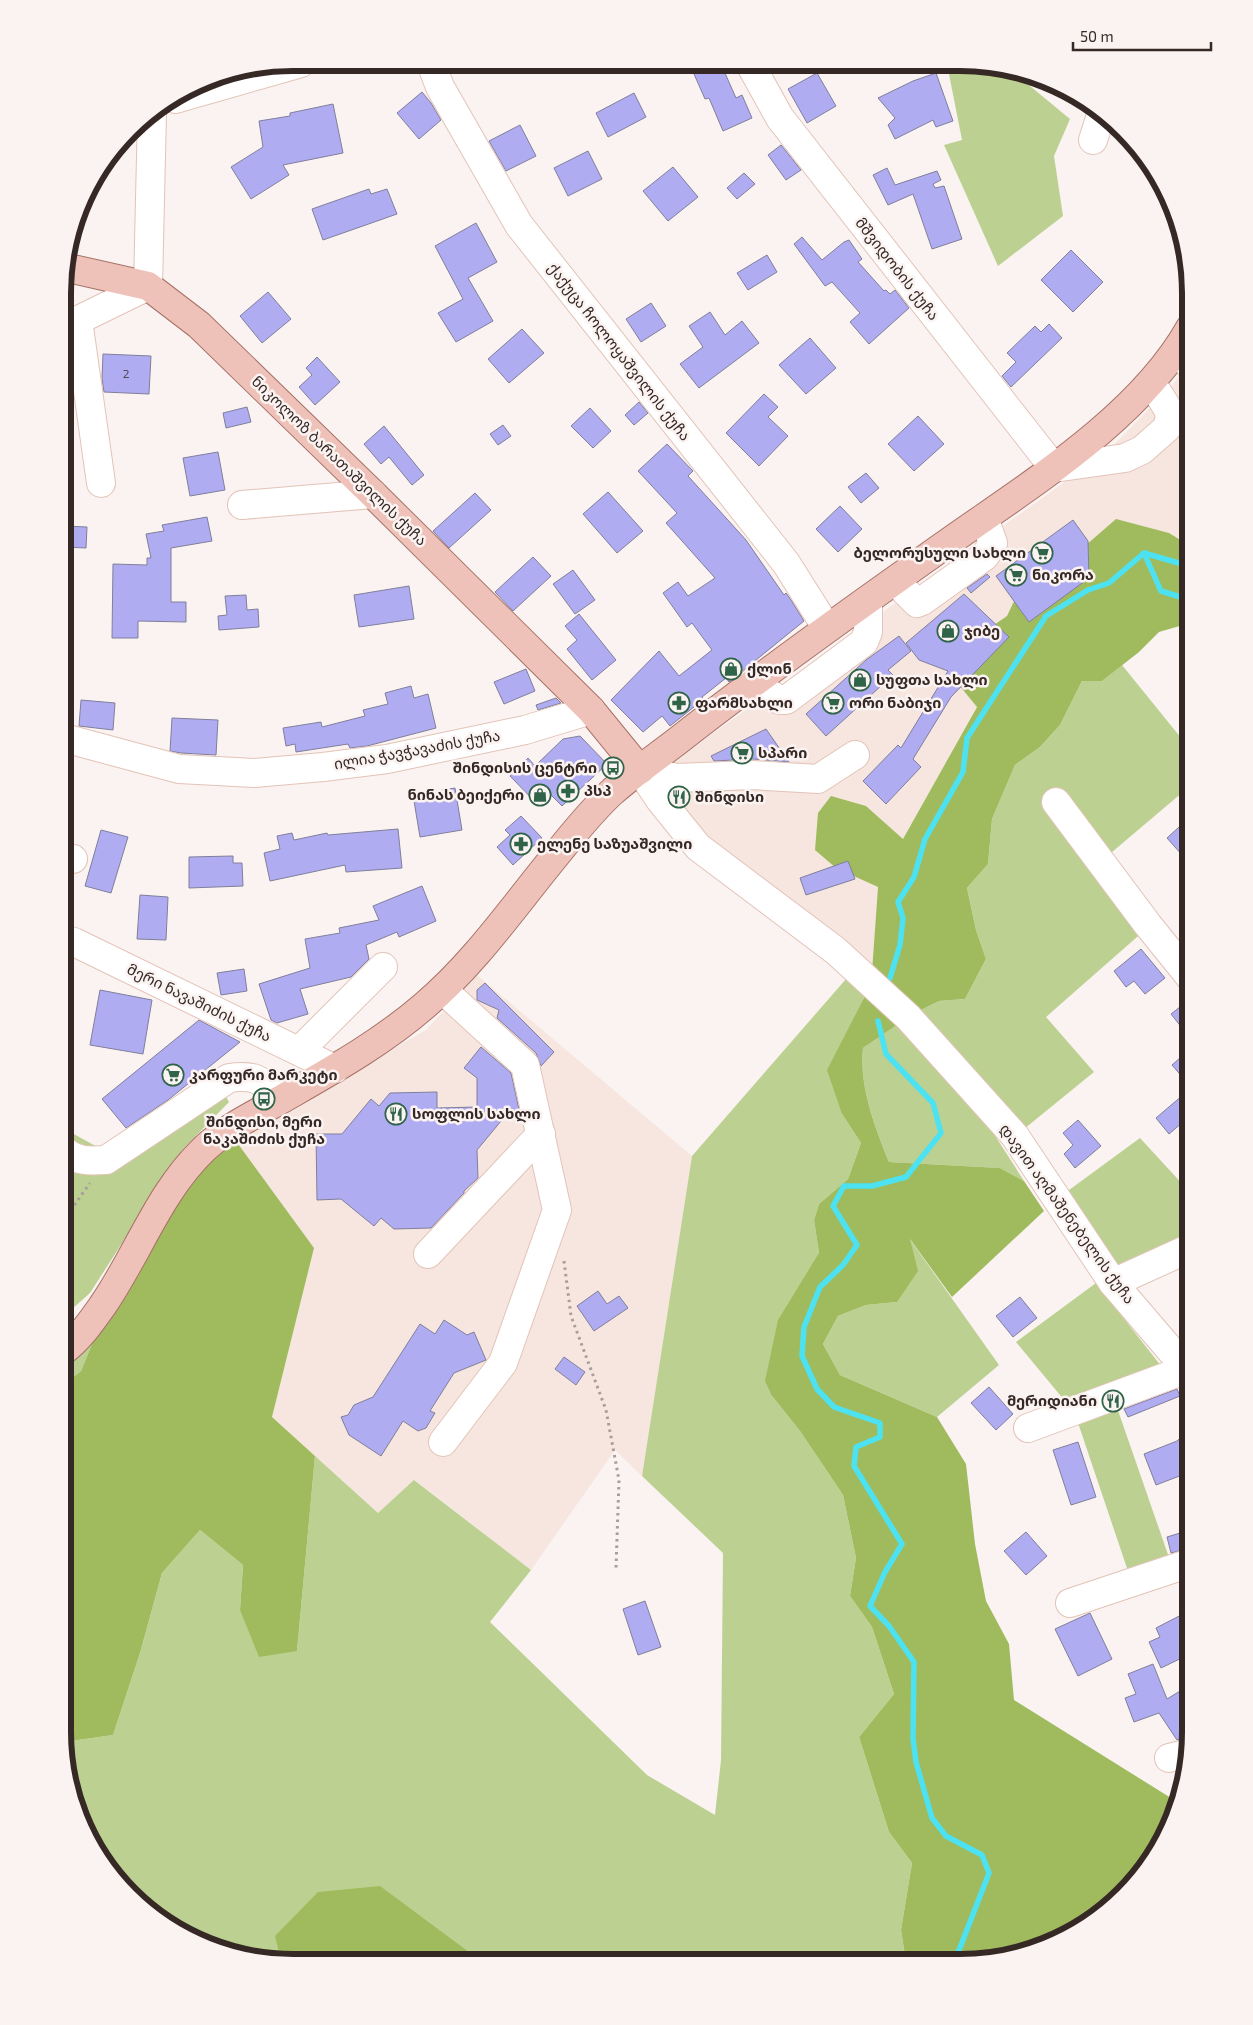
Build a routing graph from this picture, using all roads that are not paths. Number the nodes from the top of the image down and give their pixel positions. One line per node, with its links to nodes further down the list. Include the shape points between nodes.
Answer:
1 (434, 71): 18 (street, ქაქუცა ჩოლოყაშვილის ქუჩა, via 519,225 786,564)
2 (754, 71): 13 (street, მშვიდობის ქუჩა, via 780,118)
3 (262, 73): 4 (street)
4 (200, 92)
5 (1099, 120): 7 (street)
6 (152, 122): 9 (street)
7 (1092, 140)
8 (73, 268): 9 (main road)
9 (148, 286): 10 (street); 15 (main road, ნიკოლოზ ბარათაშვილის ქუჩა, via 199,325)
10 (71, 324): 14 (street)
11 (1182, 360): 12 (main road)
12 (1151, 382): 13 (main road, via 1121,413); 13 (street, via 1168,409 1167,428 1142,450 1125,458)
13 (1054, 468): 17 (main road)
14 (101, 483)
15 (373, 494): 16 (street); 20 (main road, ნიკოლოზ ბარათაშვილის ქუჩა)
16 (242, 505)
17 (868, 600): 18 (main road); 19 (street, via 868,632 864,642 786,700 779,700)
18 (827, 628): 19 (main road)
19 (753, 682): 23 (main road)
20 (591, 710): 21 (street, ილია ჭავჭავაძის ქუჩა, via 525,730 387,759 254,773 179,769); 23 (main road, ნიკოლოზ ბარათაშვილის ქუჩა)
21 (71, 740)
22 (855, 755): 23 (street, via 818,779 752,775 676,778)
23 (640, 770): 28 (main road, via 613,791 586,819); 36 (street, დავით აღმაშენებელის ქუჩა, via 698,847 836,951 908,1017 1015,1136)
24 (1056, 802): 27 (street)
25 (71, 941): 29 (street, მერი ნავაშიძის ქუჩა)
26 (383, 967): 29 (street)
27 (1182, 967)
28 (443, 990): 30 (main road, via 381,1040); 32 (street, via 525,1065)
29 (299, 1051): 30 (street, მერი ნავაშიძის ქუჩა)
30 (335, 1069): 31 (main road)
31 (281, 1099): 33 (street, via 259,1078 229,1078 106,1160 85,1162); 37 (main road, via 228,1129 187,1168 158,1211 114,1290 85,1330)
32 (541, 1134): 35 (street); 41 (street, via 556,1210 503,1363)
33 (71, 1156)
34 (1182, 1252): 36 (street)
35 (428, 1254)
36 (1113, 1283): 38 (street, დავით აღმაშენებელის ქუჩა)
37 (71, 1343)
38 (1182, 1364)
39 (1182, 1373): 40 (street)
40 (1028, 1428)
41 (443, 1442)
42 (1182, 1566): 43 (street)
43 (1070, 1603)

